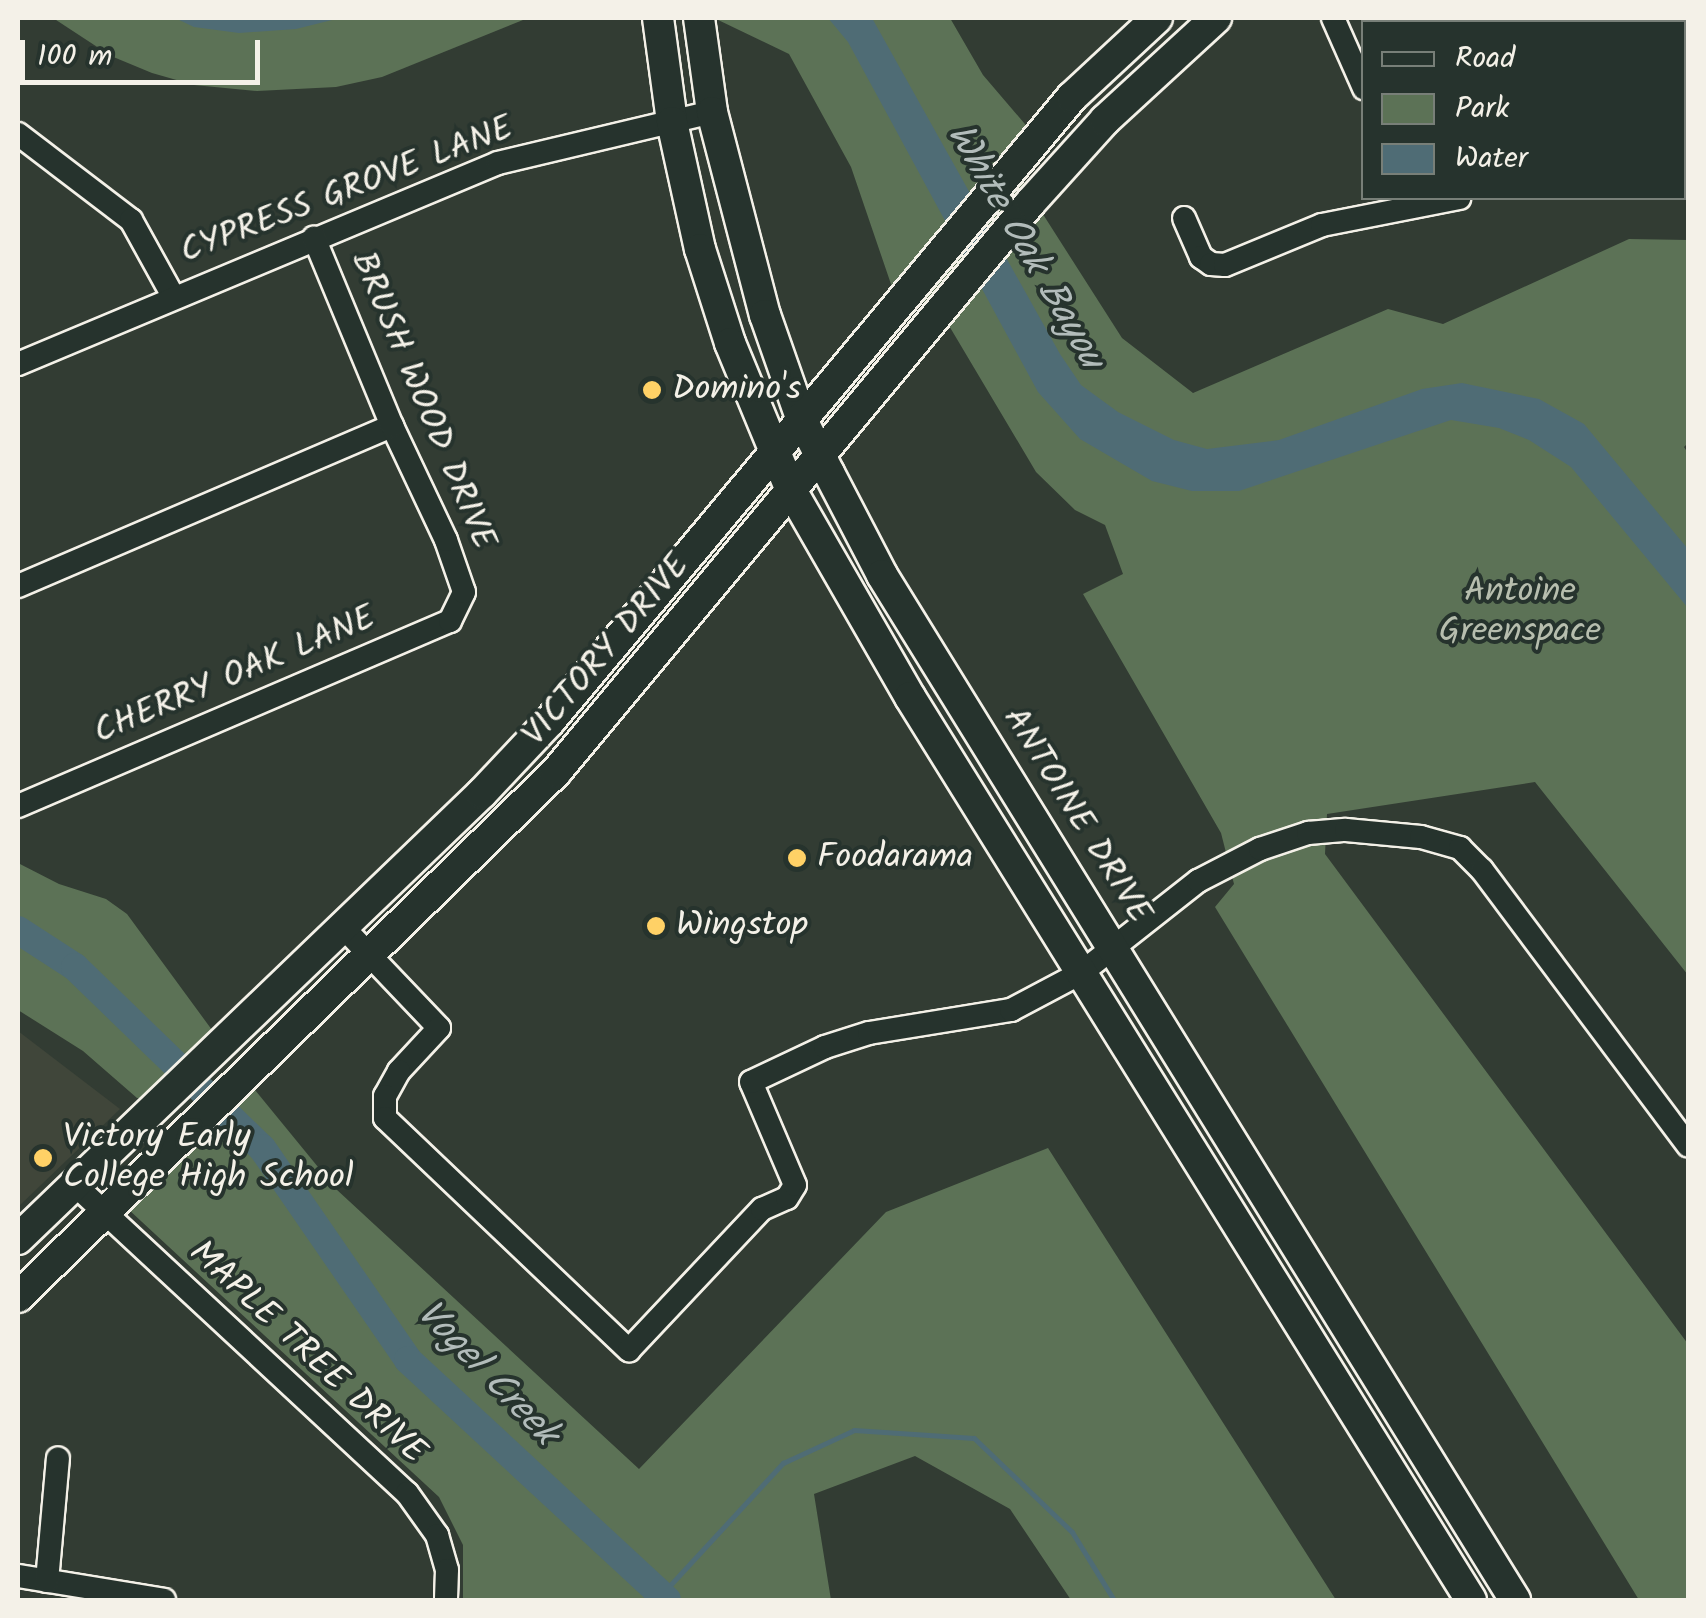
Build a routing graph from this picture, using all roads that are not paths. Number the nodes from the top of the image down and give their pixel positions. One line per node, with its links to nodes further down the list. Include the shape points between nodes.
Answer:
1 (658, 18): 10 (main road)
2 (699, 18): 8 (main road, ANTOINE DRIVE)
3 (1157, 18): 7 (main road, VICTORY DRIVE)
4 (1216, 18): 9 (main road, VICTORY DRIVE)
5 (1333, 18): 6 (street)
6 (1361, 81)
7 (1072, 96): 9 (main road); 18 (main road, VICTORY DRIVE)
8 (712, 112): 10 (street, CYPRESS GROVE LANE); 18 (main road, ANTOINE DRIVE, via 765,315)
9 (1105, 120): 21 (main road, VICTORY DRIVE)
10 (672, 122): 15 (street, CYPRESS GROVE LANE, via 498,163); 20 (main road, via 702,258)
11 (18, 134): 16 (street, via 131,220)
12 (1434, 200): 13 (street)
13 (1409, 202): 14 (street, via 1322,225 1225,265 1200,256)
14 (1184, 218)
15 (314, 238): 16 (street, CYPRESS GROVE LANE); 19 (street, BRUSH WOOD DRIVE)
16 (173, 296): 17 (street, CYPRESS GROVE LANE)
17 (18, 364)
18 (801, 418): 20 (main road, VICTORY DRIVE); 21 (main road, ANTOINE DRIVE)
19 (392, 426): 23 (street); 24 (street, BRUSH WOOD DRIVE)
20 (775, 449): 22 (main road); 25 (main road, VICTORY DRIVE)
21 (820, 455): 22 (main road, VICTORY DRIVE); 27 (main road, ANTOINE DRIVE, via 882,575)
22 (791, 490): 26 (main road, VICTORY DRIVE); 28 (main road)
23 (18, 586)
24 (464, 592): 29 (street, CHERRY OAK LANE, via 450,621)
25 (607, 652): 26 (main road); 30 (main road, VICTORY DRIVE, via 482,794)
26 (639, 671): 32 (main road, VICTORY DRIVE, via 517,814)
27 (993, 754): 28 (main road); 31 (main road, ANTOINE DRIVE)
28 (962, 780): 33 (main road)
29 (18, 806)
30 (341, 926): 32 (street); 35 (main road, VICTORY DRIVE)
31 (1114, 947): 33 (street); 34 (street, via 1198,881 1260,849 1308,834 1346,830 1460,848); 37 (main road, ANTOINE DRIVE)
32 (369, 955): 33 (street, via 439,1028 399,1071 386,1096 385,1118 629,1350 762,1209 787,1198 795,1184 750,1082 869,1033 1010,1010); 36 (main road, VICTORY DRIVE)
33 (1080, 973): 39 (main road)
34 (1688, 1145)
35 (73, 1183): 36 (street, MAPLE TREE DRIVE); 38 (main road, VICTORY DRIVE)
36 (104, 1214): 40 (main road, VICTORY DRIVE); 47 (street, MAPLE TREE DRIVE, via 407,1493 437,1535 447,1570)
37 (1284, 1224): 39 (main road); 42 (main road, ANTOINE DRIVE)
38 (18, 1239)
39 (1248, 1246): 43 (main road)
40 (18, 1298)
41 (58, 1458): 45 (street)
42 (1451, 1497): 43 (main road); 49 (main road, ANTOINE DRIVE)
43 (1419, 1517): 48 (main road)
44 (18, 1576): 45 (street)
45 (47, 1581): 46 (street)
46 (164, 1600)
47 (446, 1600)
48 (1471, 1600)
49 (1515, 1600)

